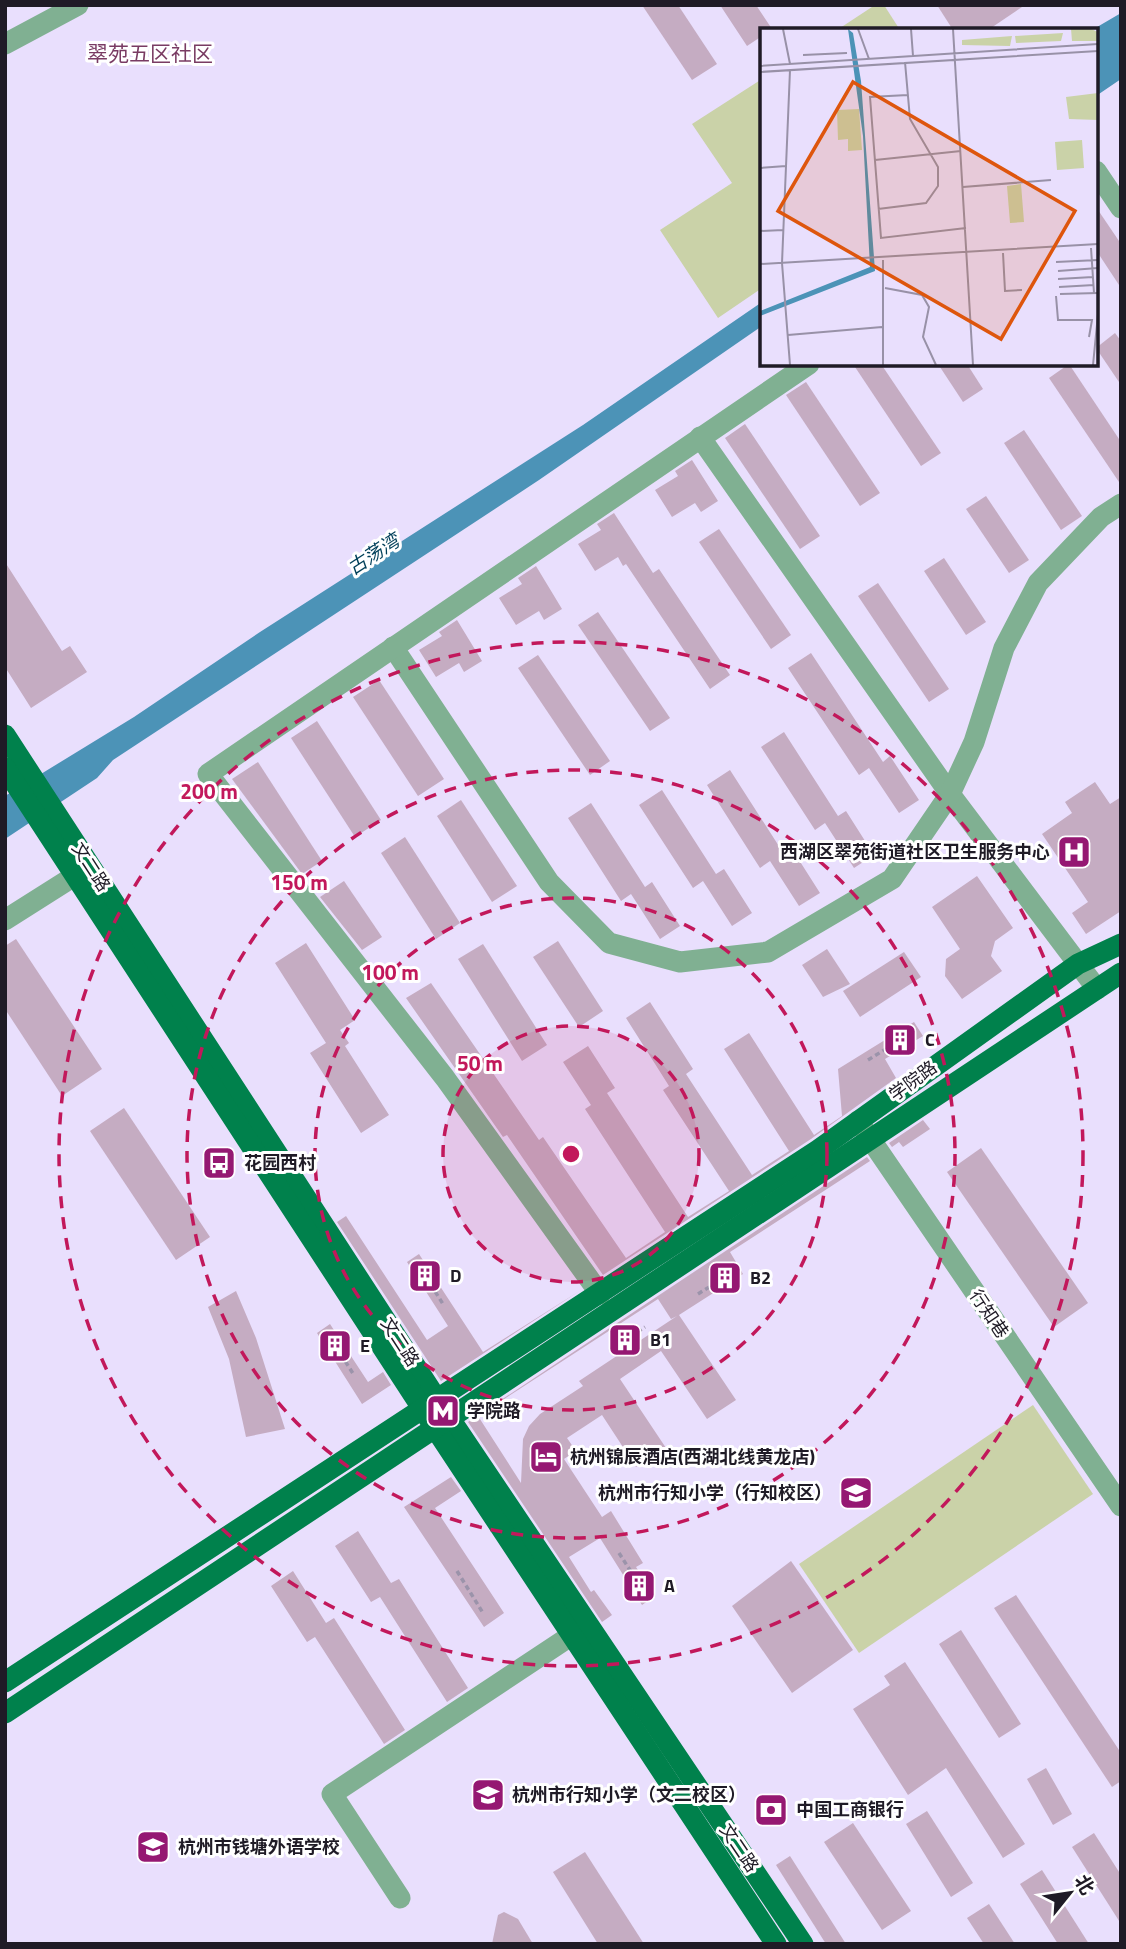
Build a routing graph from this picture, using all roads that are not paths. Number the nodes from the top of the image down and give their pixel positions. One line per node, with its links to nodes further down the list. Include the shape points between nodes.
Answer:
1 (78, 5): 2 (street)
2 (5, 44)
3 (1098, 174): 4 (street)
4 (1121, 208)
5 (806, 366): 6 (street)
6 (700, 437): 8 (street); 11 (street)
7 (1121, 503): 11 (street, via 1101,517 1038,583 1004,648 974,742)
8 (393, 647): 11 (street, via 549,883 609,943 680,962 768,952 839,912 892,879); 21 (street, via 208,774 445,1079)
9 (5, 735): 10 (main road, 文二路)
10 (16, 774): 12 (main road, 文二路)
11 (950, 794): 16 (street)
12 (49, 819): 13 (main road, 文二路); 22 (main road, 文二路)
13 (76, 875): 14 (street); 22 (main road, 文二路)
14 (5, 920)
15 (1121, 944): 16 (main road, 学院路)
16 (1078, 964): 18 (street); 19 (main road, 学院路)
17 (1121, 973): 18 (main road, 学院路)
18 (1097, 989): 20 (main road, 学院路)
19 (858, 1121): 20 (street, 行知巷); 21 (main road, 学院路)
20 (871, 1140): 23 (main road, 学院路); 24 (street, 行知巷)
21 (600, 1294): 22 (main road, 学院路)
22 (429, 1403): 23 (main road, 文二路); 26 (main road, 学院路)
23 (442, 1422): 25 (main road, 文二路); 27 (main road, 学院路); 30 (main road, 文二路)
24 (1121, 1506)
25 (572, 1634): 28 (street, via 332,1794); 29 (main road, 文二路)
26 (5, 1682)
27 (5, 1713)
28 (400, 1898)
29 (776, 1944)
30 (803, 1944)

